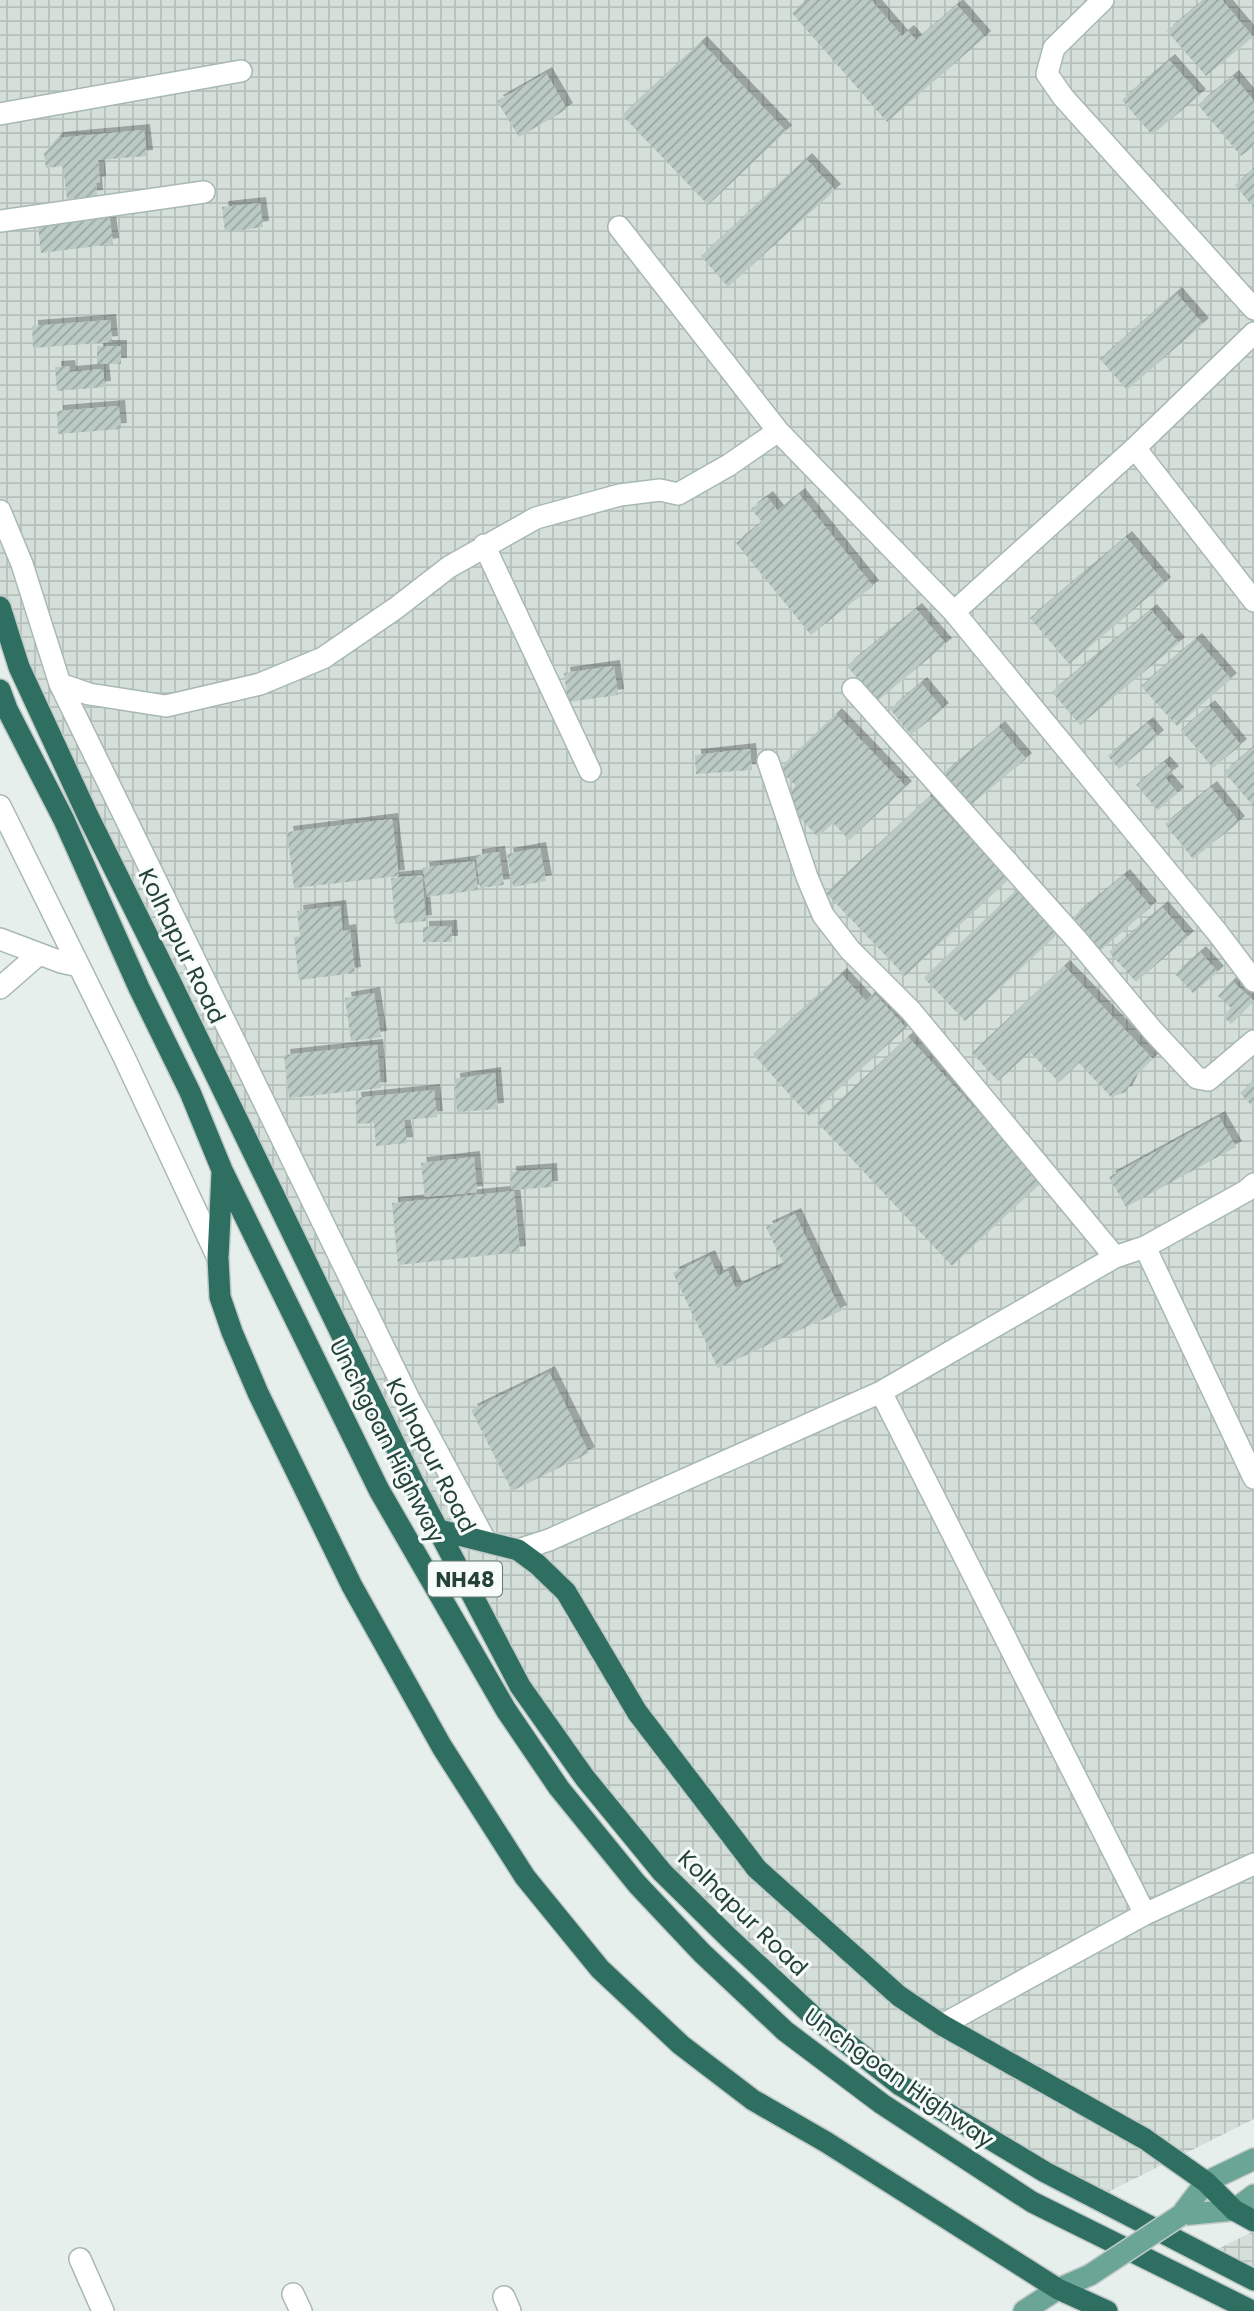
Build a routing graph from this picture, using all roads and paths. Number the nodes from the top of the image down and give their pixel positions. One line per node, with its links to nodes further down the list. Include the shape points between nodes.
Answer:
1 (1103, 0): 7 (street, via 1054,48 1046,74)
2 (241, 71): 3 (street)
3 (0, 114)
4 (204, 192): 5 (street)
5 (0, 221)
6 (619, 227): 9 (street)
7 (1254, 309)
8 (1254, 333): 10 (street)
9 (778, 431): 12 (street, via 678,494 620,495 536,518); 15 (street)
10 (1135, 447): 13 (street); 15 (street)
11 (0, 511): 16 (street)
12 (484, 545): 16 (street, via 323,658 260,684 166,705 89,694); 20 (street)
13 (1254, 601)
14 (0, 607): 35 (highway, Kolhapur Road / NH48, via 19,667 88,816)
15 (954, 612): 25 (street)
16 (60, 684): 36 (street, via 409,1399)
17 (853, 689): 27 (street, via 1197,1078 1208,1080)
18 (0, 690): 28 (highway, Unchgoan Highway / NH48, via 190,1092)
19 (768, 761): 31 (street, via 824,915 850,950 911,1011)
20 (590, 771)
21 (0, 806): 24 (street)
22 (0, 939): 23 (street)
23 (40, 954): 24 (street); 26 (street)
24 (79, 966): 32 (street)
25 (1254, 981)
26 (0, 988)
27 (1254, 1041)
28 (222, 1170): 32 (highway); 53 (highway, Unchgoan Highway / NH48, via 379,1490 506,1710 559,1787 637,1884 785,2031 882,2105 1032,2202)
29 (1254, 1184): 30 (street)
30 (1145, 1247): 31 (street); 34 (street)
31 (1115, 1257): 33 (street)
32 (218, 1258): 49 (highway, via 220,1297 232,1332 352,1586 442,1747 525,1877 600,1969 681,2045 753,2100)
33 (881, 1392): 37 (street); 39 (street)
34 (1254, 1478)
35 (439, 1530): 36 (highway); 48 (highway, Kolhapur Road / NH48, via 520,1686 584,1778 662,1872 805,2009 900,2085 1023,2159)
36 (486, 1542): 37 (highway)
37 (518, 1550): 40 (highway, via 566,1592 637,1712 757,1870 899,1996)
38 (1254, 1864): 39 (street)
39 (1145, 1914): 40 (street)
40 (942, 2025): 42 (highway, via 1145,2139)
41 (1254, 2159): 42 (main road)
42 (1206, 2182): 44 (highway); 45 (main road)
43 (1254, 2195): 44 (main road)
44 (1234, 2210): 45 (main road); 46 (highway)
45 (1181, 2215): 49 (main road, bridge, via 1090,2275)
46 (1254, 2221)
47 (80, 2259): 50 (street)
48 (1254, 2280)
49 (1058, 2289): 51 (main road); 52 (highway)
50 (103, 2311)
51 (1024, 2311)
52 (1107, 2311)
53 (1252, 2311)

